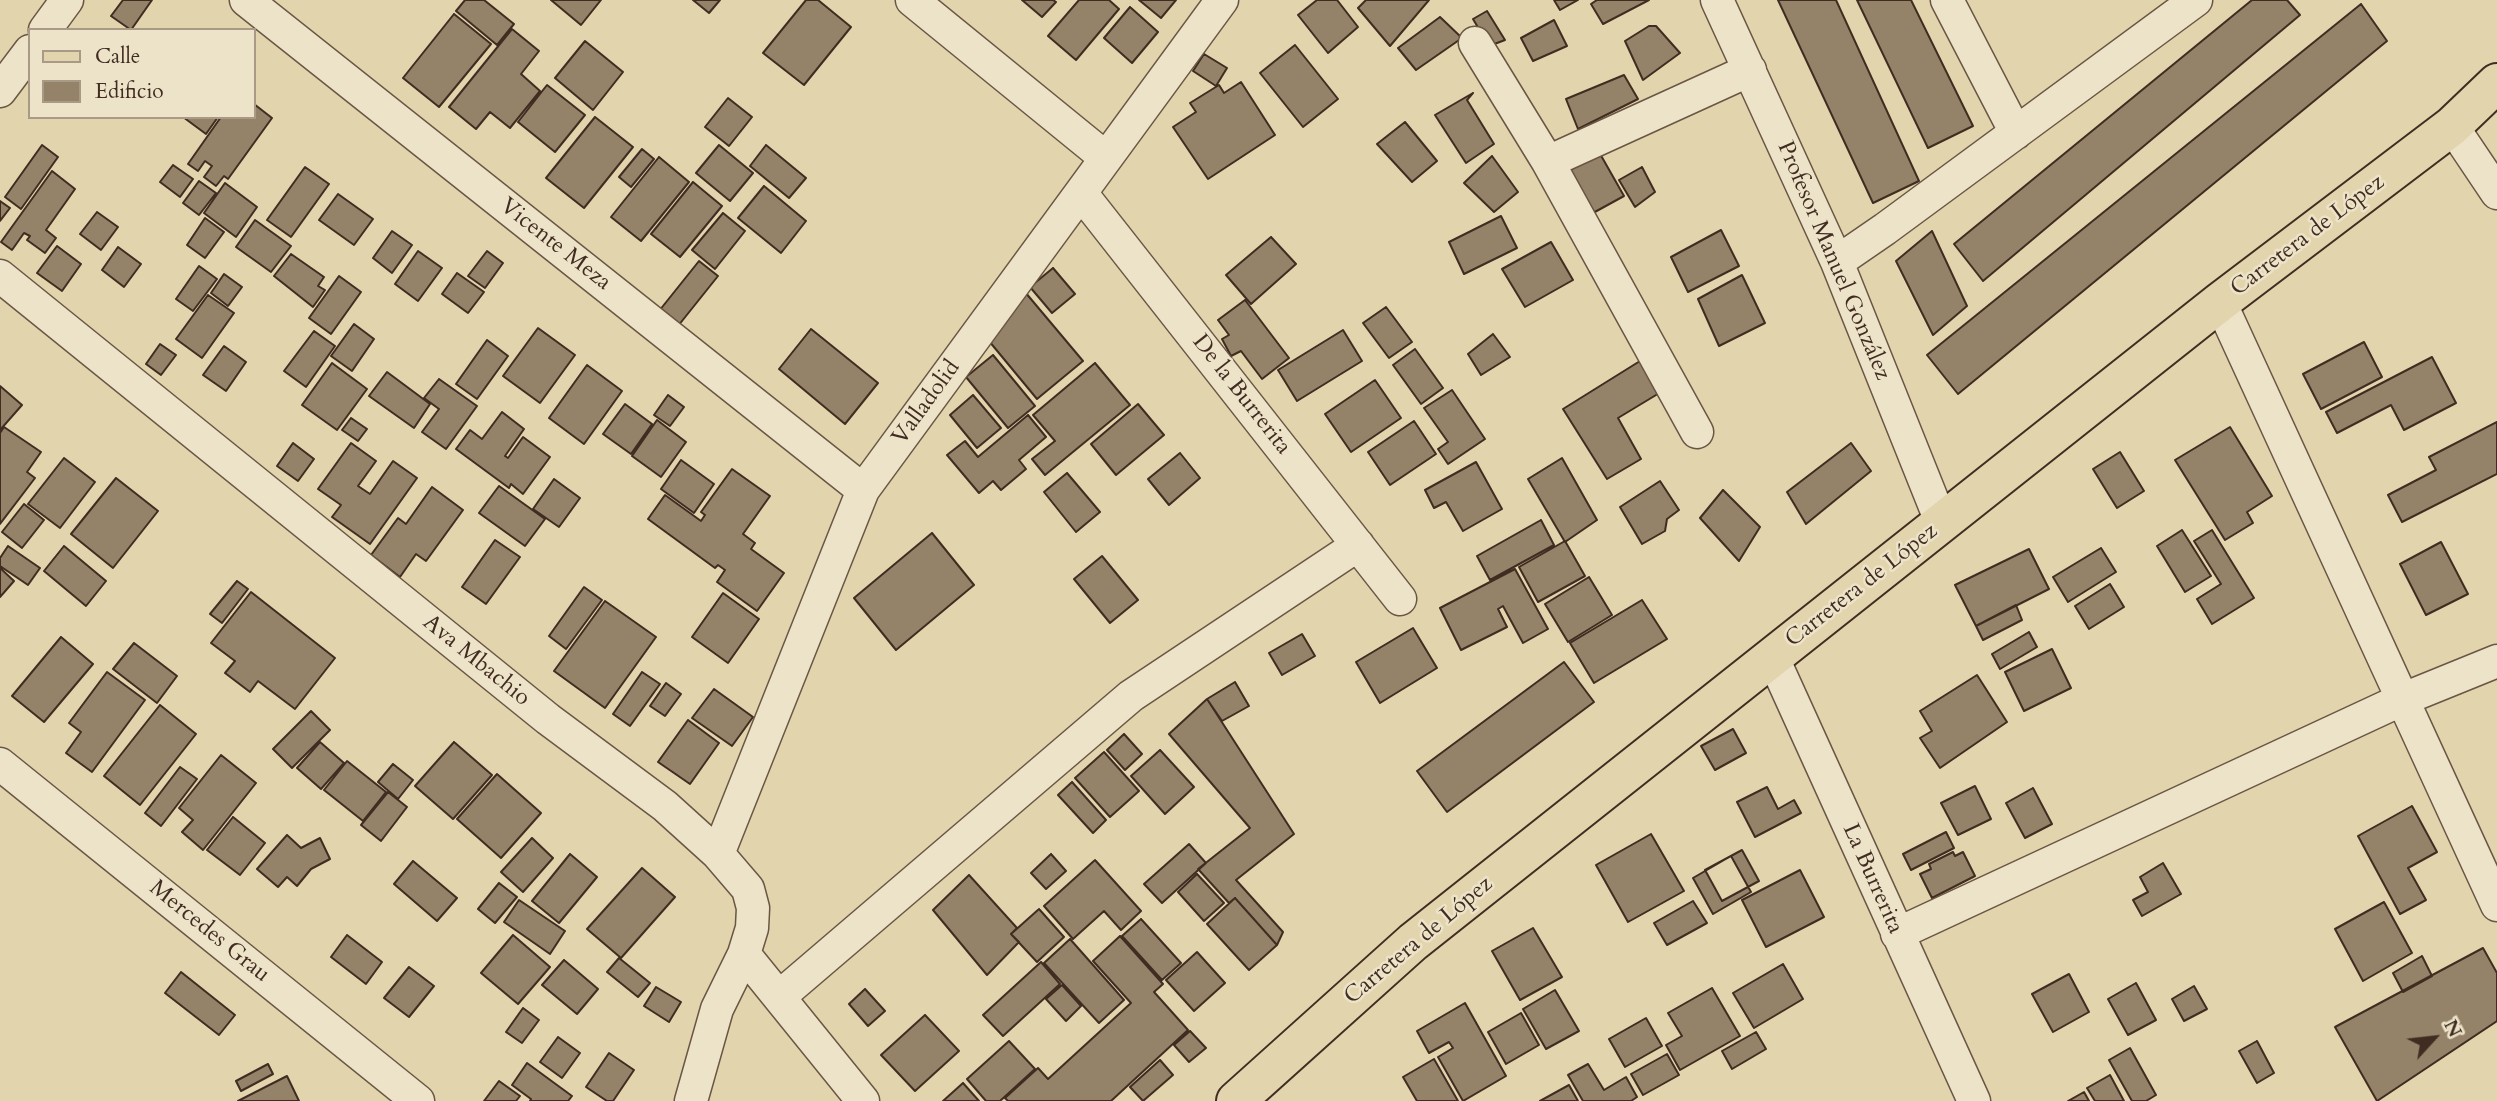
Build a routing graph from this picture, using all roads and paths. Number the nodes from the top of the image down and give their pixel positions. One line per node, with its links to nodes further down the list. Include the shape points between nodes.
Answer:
1 (67, 0): 8 (street)
2 (246, 0): 24 (street, Vicente Meza)
3 (912, 0): 16 (street)
4 (1222, 0): 16 (street, Valladolid)
5 (1717, 0): 11 (street, Profesor Manuel González)
6 (1947, 0): 15 (street)
7 (2196, 0): 15 (street)
8 (46, 28)
9 (1475, 43): 17 (street)
10 (28, 54): 13 (street)
11 (1750, 70): 17 (street); 20 (street, Profesor Manuel González)
12 (2497, 83): 14 (main road, Carretera de López)
13 (0, 91)
14 (2452, 126): 19 (street); 22 (main road, Carretera de López)
15 (2016, 133): 20 (street)
16 (1106, 158): 18 (street, Valladolid)
17 (1548, 162): 23 (street)
18 (1081, 193): 24 (street, Valladolid); 26 (street, De la Burrerita)
19 (2497, 193)
20 (1837, 262): 25 (street, Profesor Manuel González)
21 (0, 276): 32 (street, Ava Mbachio, via 548,719 665,806)
22 (2220, 302): 25 (main road, Carretera de López); 30 (street)
23 (1697, 432)
24 (863, 490): 32 (street, Valladolid)
25 (1942, 524): 28 (main road, Carretera de López)
26 (1359, 545): 27 (street, De la Burrerita); 36 (street, via 1131,696)
27 (1400, 599)
28 (1772, 656): 34 (street, La Burrerita); 40 (main road, Carretera de López, via 1413,942)
29 (2497, 661): 30 (street)
30 (2401, 700): 33 (street); 34 (street)
31 (0, 764): 37 (street, Mercedes Grau)
32 (719, 854): 35 (street, Ava Mbachio, via 751,899 752,928)
33 (2497, 905)
34 (1897, 934): 41 (street, La Burrerita)
35 (744, 954): 36 (street); 38 (street, Ava Mbachio, via 717,1009)
36 (779, 997): 39 (street)
37 (418, 1101)
38 (691, 1101)
39 (863, 1101)
40 (1236, 1101)
41 (1975, 1101)

